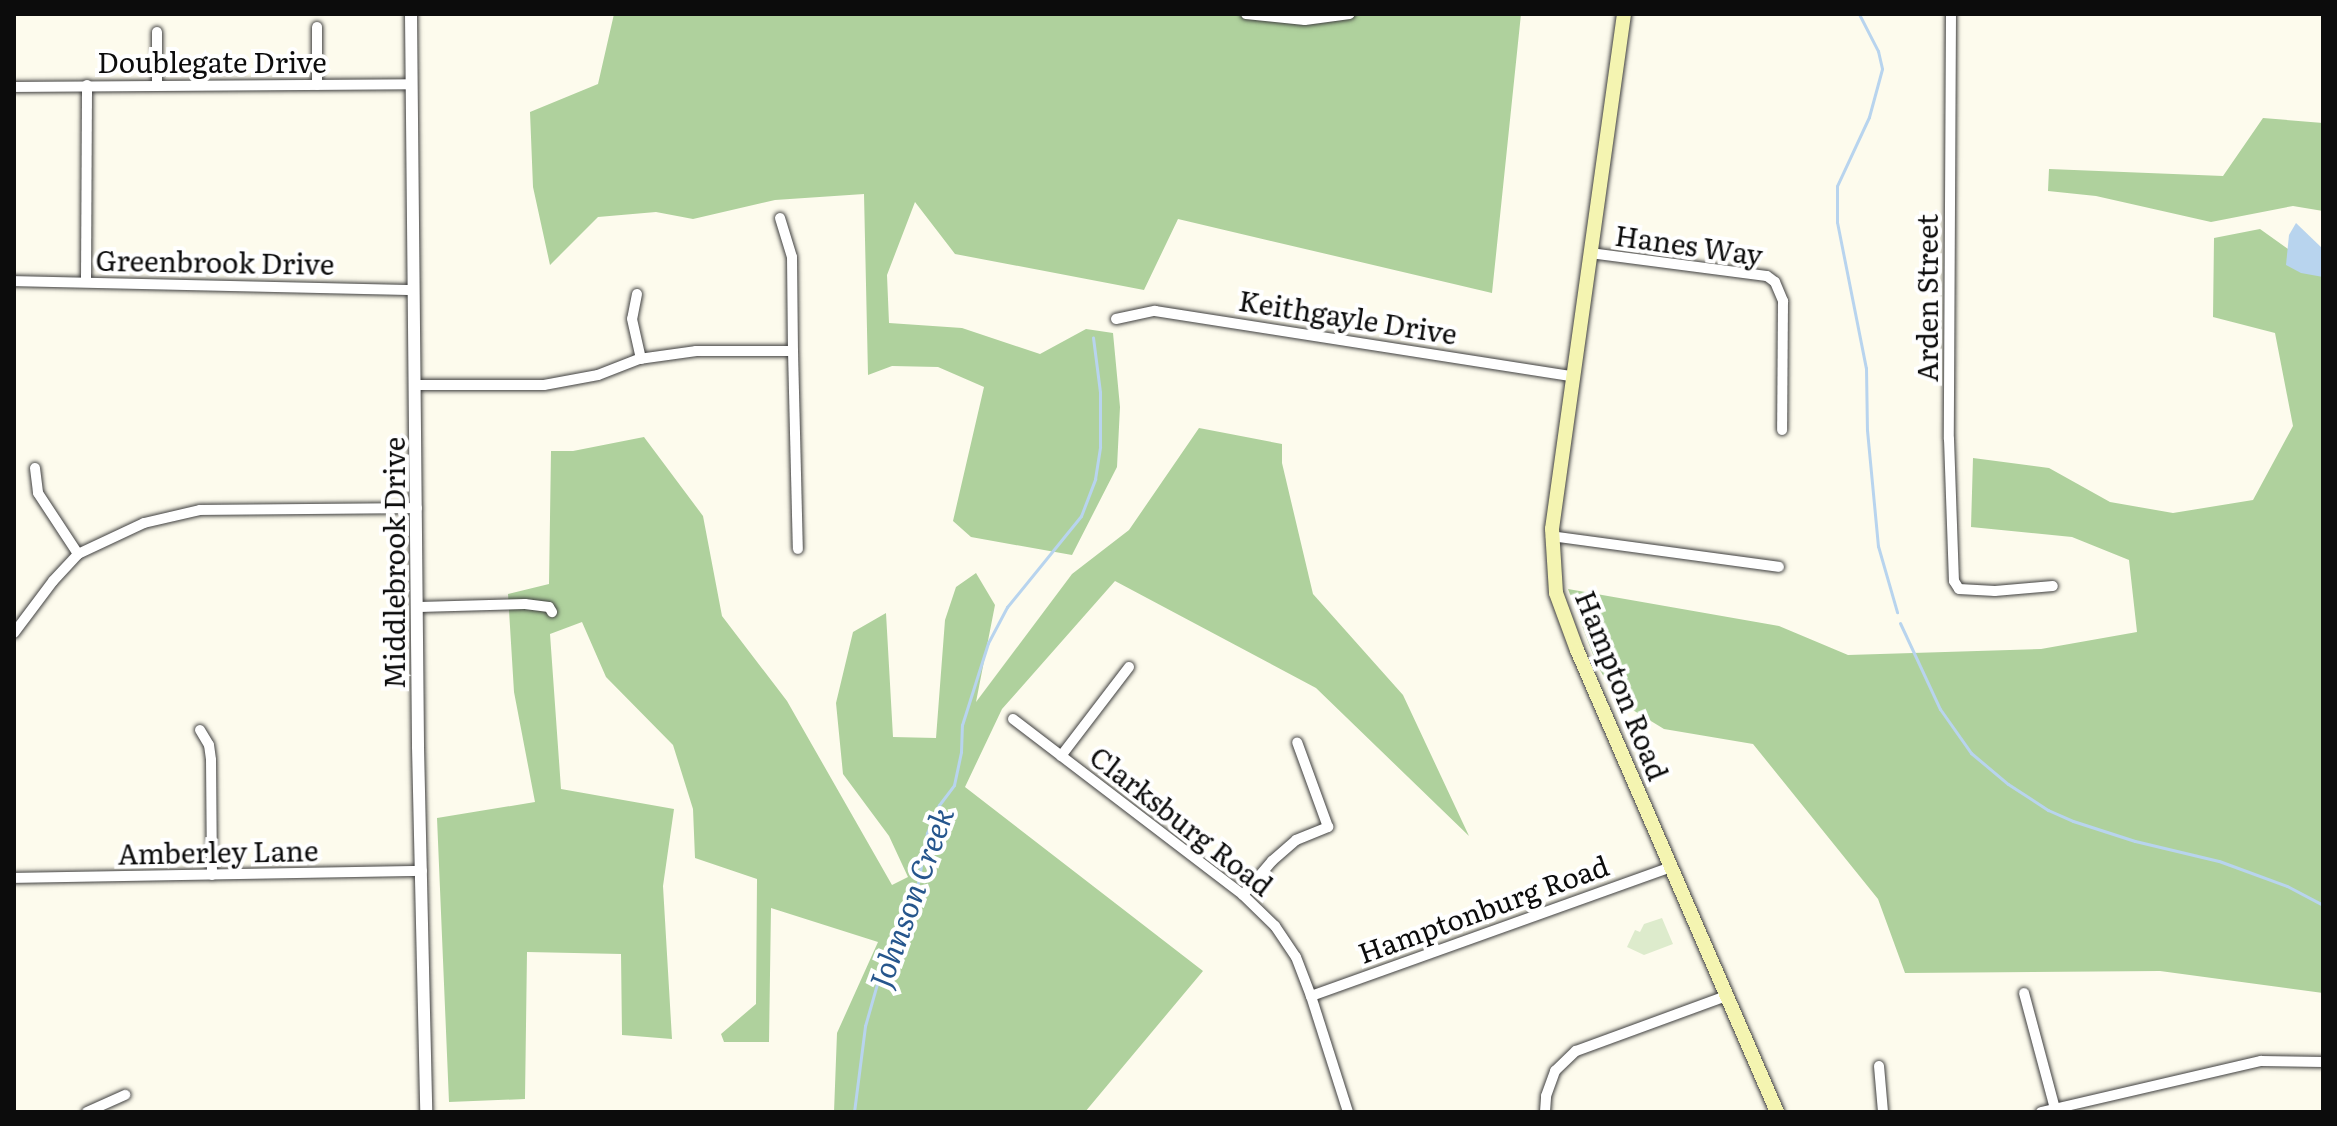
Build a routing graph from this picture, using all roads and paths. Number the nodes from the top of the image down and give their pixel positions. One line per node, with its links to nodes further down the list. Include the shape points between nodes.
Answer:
1 (411, 14): 9 (street, Middlebrook Drive)
2 (1246, 14): 3 (street, via 1305,20)
3 (1350, 14)
4 (1624, 14): 14 (main road, Hampton Road)
5 (1951, 14): 31 (street, Arden Street, via 1949,439 1954,581 1959,589 1995,591)
6 (317, 27): 11 (street)
7 (157, 32): 8 (street)
8 (157, 84): 10 (street, Doublegate Drive); 11 (street, Doublegate Drive)
9 (411, 84): 11 (street, Doublegate Drive); 17 (street, Middlebrook Drive)
10 (87, 85): 12 (street, Doublegate Drive); 16 (street)
11 (317, 85)
12 (14, 87)
13 (780, 218): 20 (street, via 792,257)
14 (1590, 253): 22 (main road, Hampton Road); 24 (street, Hanes Way, via 1767,276 1775,282 1783,301)
15 (14, 281): 16 (street, Greenbrook Drive)
16 (86, 282): 17 (street, Greenbrook Drive)
17 (414, 290): 23 (street, Middlebrook Drive)
18 (637, 294): 21 (street, via 632,319)
19 (1116, 319): 22 (street, Keithgayle Drive, via 1155,311)
20 (793, 351): 21 (street, via 696,351); 28 (street)
21 (641, 359): 23 (street, via 598,375 544,385)
22 (1572, 376): 27 (main road, Hampton Road)
23 (416, 385): 26 (street, Middlebrook Drive)
24 (1782, 430)
25 (35, 468): 29 (street, via 38,493)
26 (417, 508): 29 (street, via 200,510 144,523); 32 (street, Middlebrook Drive)
27 (1551, 536): 30 (street); 40 (main road, Hampton Road, via 1556,593)
28 (798, 549)
29 (78, 554): 34 (street)
30 (1779, 567)
31 (2053, 586)
32 (419, 607): 33 (street, via 525,604); 41 (street, Middlebrook Drive)
33 (552, 612)
34 (14, 633)
35 (1129, 667): 39 (street)
36 (1013, 719): 39 (street, Clarksburg Road)
37 (200, 730): 42 (street, via 211,760)
38 (1297, 742): 44 (street, via 1328,827 1296,840)
39 (1061, 756): 44 (street, Clarksburg Road)
40 (1671, 867): 46 (street, Hamptonburg Road); 47 (main road, Hampton Road)
41 (422, 871): 42 (street, Amberley Lane); 53 (street, Middlebrook Drive)
42 (212, 875): 43 (street, Amberley Lane)
43 (14, 878)
44 (1243, 895): 46 (street, Clarksburg Road, via 1275,926 1296,957)
45 (2024, 993): 51 (street)
46 (1311, 996): 54 (street, Clarksburg Road)
47 (1726, 996): 55 (street, via 1576,1051 1555,1071); 56 (main road, Hampton Road)
48 (2323, 1062): 51 (street, via 2261,1061)
49 (1879, 1066): 57 (street)
50 (125, 1095): 52 (street)
51 (2055, 1109): 58 (street)
52 (87, 1112)
53 (426, 1112)
54 (1348, 1112)
55 (1545, 1112)
56 (1777, 1112)
57 (1883, 1112)
58 (2041, 1112)

